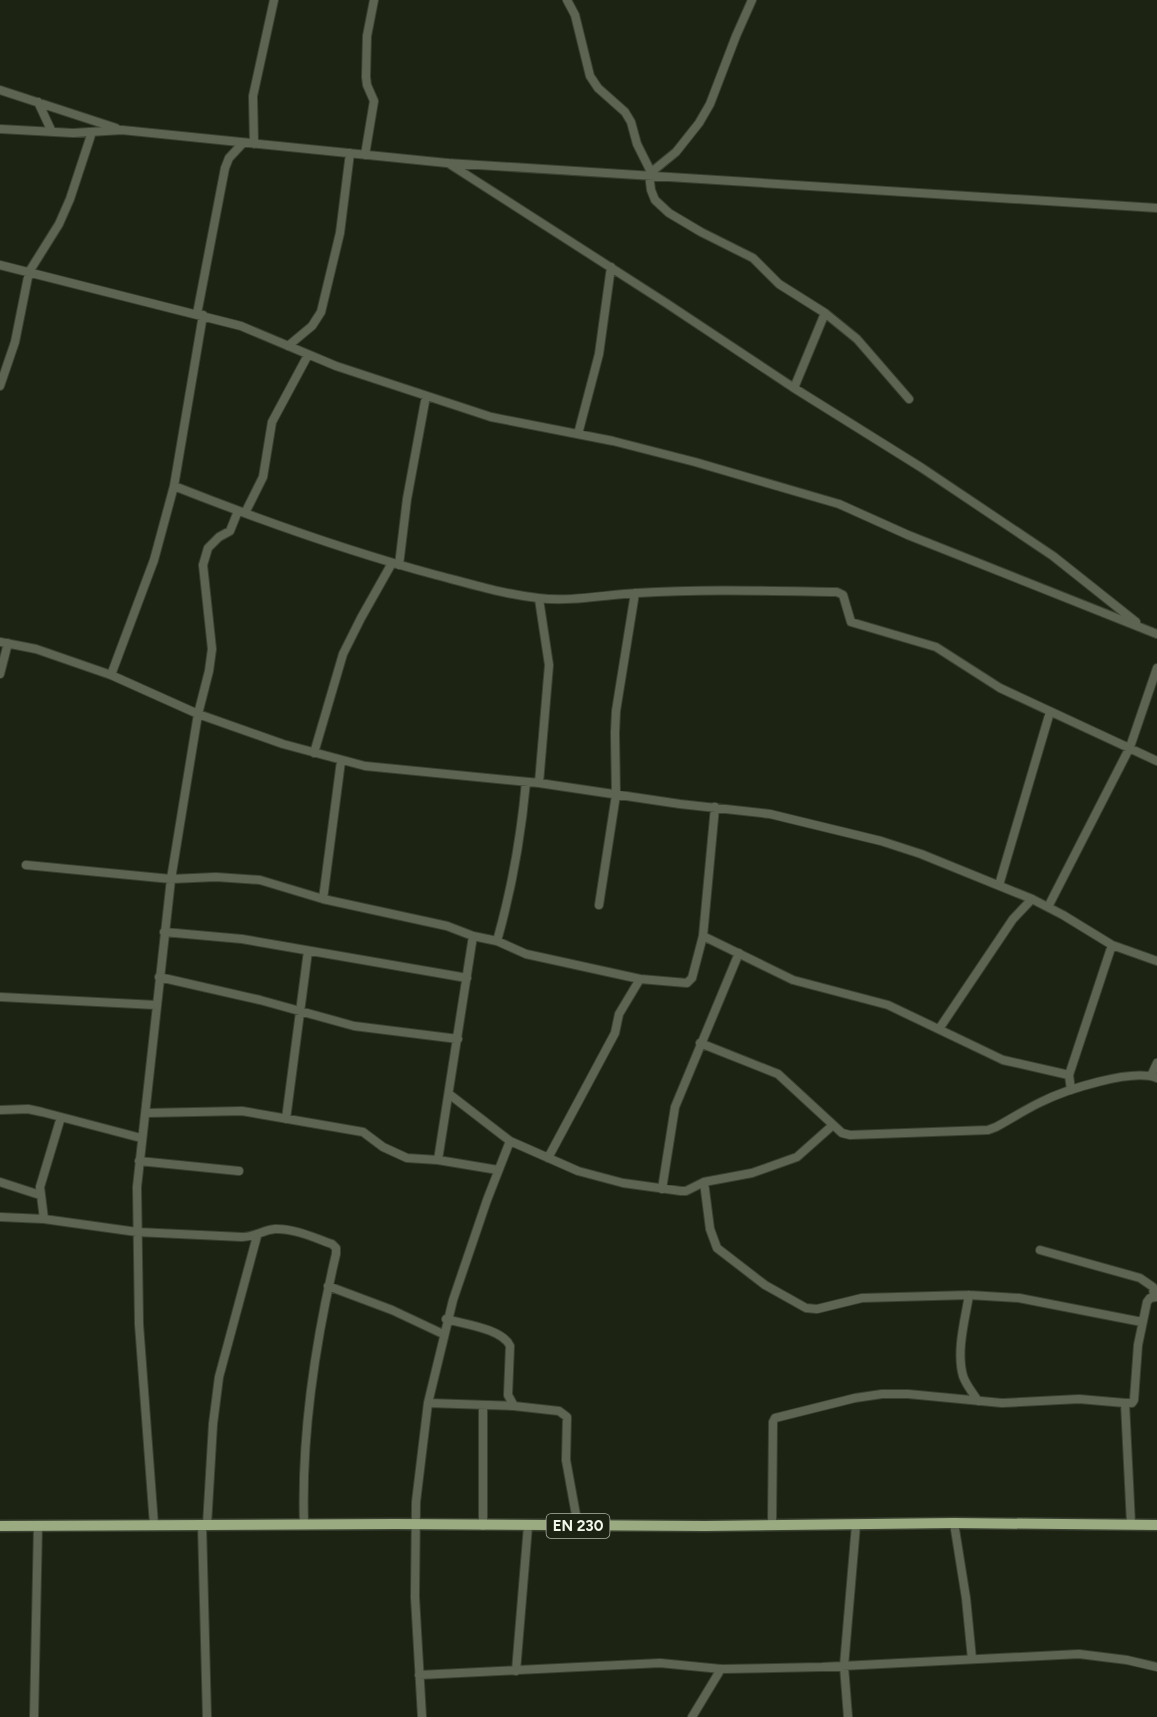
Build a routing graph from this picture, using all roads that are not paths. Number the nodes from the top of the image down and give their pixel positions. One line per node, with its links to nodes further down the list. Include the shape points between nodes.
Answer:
1 (274, 0): 12 (street, via 253,96)
2 (374, 0): 14 (street, via 367,36 366,77 374,101)
3 (567, 0): 16 (street, via 575,15 590,76 625,112)
4 (752, 0): 16 (street, via 699,123 676,152)
5 (0, 90): 6 (street)
6 (38, 102): 8 (street); 9 (street)
7 (0, 129): 9 (street)
8 (122, 130): 10 (street); 11 (street)
9 (52, 132): 10 (street)
10 (92, 132): 20 (street, via 59,224)
11 (243, 143): 12 (street); 22 (street, via 225,168)
12 (254, 144): 13 (street)
13 (350, 153): 14 (street); 23 (street, via 340,233 321,312 312,326)
14 (365, 155): 15 (street)
15 (447, 163): 16 (street); 19 (street)
16 (650, 173): 17 (street); 21 (street, via 655,200 669,213 753,258 779,284)
17 (1157, 208)
18 (0, 265): 20 (street)
19 (611, 267): 26 (street); 29 (street, via 599,354)
20 (29, 272): 22 (street); 25 (street, via 15,342)
21 (825, 313): 26 (street); 28 (street, via 857,339)
22 (200, 315): 23 (street, via 241,326); 30 (street)
23 (288, 346): 24 (street)
24 (308, 354): 27 (street); 31 (street, via 272,422 263,477)
25 (0, 386)
26 (794, 388): 35 (street, via 1053,556)
27 (426, 396): 29 (street, via 491,417); 32 (street)
28 (909, 399)
29 (578, 434): 35 (street, via 695,462 839,504 908,536)
30 (174, 486): 31 (street); 40 (street, via 154,560)
31 (242, 512): 32 (street); 42 (street, via 230,531 208,548 203,565 212,649)
32 (395, 564): 34 (street, via 493,591); 44 (street, via 343,654)
33 (635, 593): 34 (street); 41 (street, via 837,592 843,595 850,622 936,647 1000,688); 49 (street, via 616,711)
34 (539, 599): 48 (street, via 549,665)
35 (1143, 628): 36 (street)
36 (1157, 634)
37 (4, 642): 39 (street); 40 (street)
38 (1157, 668): 43 (street)
39 (0, 674)
40 (111, 675): 42 (street)
41 (1050, 712): 43 (street); 53 (street)
42 (198, 714): 44 (street); 52 (street)
43 (1130, 747): 46 (street); 57 (street)
44 (314, 753): 45 (street)
45 (341, 761): 47 (street, via 374,768); 54 (street)
46 (1157, 761)
47 (526, 782): 48 (street); 61 (street, via 520,839)
48 (539, 783): 49 (street)
49 (616, 795): 50 (street); 56 (street)
50 (715, 807): 53 (street, via 770,814 845,831 921,854); 60 (street)
51 (26, 865): 52 (street)
52 (171, 879): 54 (street, via 247,878); 58 (street)
53 (999, 885): 55 (street)
54 (323, 899): 59 (street, via 408,916)
55 (1032, 899): 57 (street); 72 (street, via 1013,919)
56 (599, 905)
57 (1048, 907): 62 (street)
58 (164, 932): 63 (street, via 243,939); 66 (street)
59 (473, 936): 61 (street); 67 (street)
60 (703, 936): 64 (street); 68 (street, via 692,978 687,983)
61 (497, 941): 68 (street, via 526,954)
62 (1112, 945): 65 (street); 76 (street)
63 (308, 951): 67 (street); 71 (street)
64 (739, 953): 72 (street, via 793,980 888,1005); 74 (street)
65 (1157, 961)
66 (159, 976): 70 (street); 71 (street)
67 (467, 978): 73 (street)
68 (640, 979): 87 (street)
69 (0, 997): 70 (street)
70 (156, 1005): 81 (street)
71 (302, 1011): 73 (street, via 354,1026); 83 (street)
72 (939, 1029): 76 (street, via 1003,1060)
73 (458, 1039): 79 (street)
74 (700, 1043): 84 (street, via 778,1074); 94 (street, via 672,1118)
75 (1157, 1063): 77 (street)
76 (1069, 1075): 78 (street)
77 (1154, 1077): 78 (street, via 1127,1076)
78 (1071, 1090): 84 (street, via 996,1127 979,1131 850,1135)
79 (449, 1094): 86 (street); 88 (street)
80 (0, 1110): 82 (street, via 28,1109)
81 (146, 1113): 83 (street, via 233,1110); 85 (street)
82 (61, 1117): 85 (street); 95 (street)
83 (286, 1119): 88 (street, via 363,1132 398,1155)
84 (833, 1125): 93 (street, via 797,1157 753,1173)
85 (141, 1138): 89 (street)
86 (510, 1140): 87 (street); 90 (street)
87 (548, 1158): 94 (street, via 578,1171)
88 (438, 1160): 90 (street)
89 (139, 1161): 91 (street); 98 (street)
90 (498, 1170): 104 (street)
91 (239, 1172)
92 (0, 1182): 95 (street)
93 (704, 1182): 94 (street, via 686,1191); 102 (street, via 710,1229 717,1248 765,1285 806,1308 862,1298)
94 (662, 1189)
95 (40, 1195): 97 (street)
96 (0, 1217): 97 (street)
97 (44, 1219): 98 (street)
98 (137, 1232): 99 (street); 115 (street, via 139,1324)
99 (257, 1236): 101 (street, via 268,1230 285,1230 332,1244 336,1254); 116 (street, via 219,1377)
100 (1040, 1250): 103 (street, via 1140,1278 1153,1287)
101 (328, 1287): 106 (street); 117 (street, via 310,1399 303,1470)
102 (969, 1294): 105 (street, via 1019,1298); 107 (street, via 962,1337 962,1374)
103 (1156, 1297): 105 (street, via 1147,1302)
104 (447, 1319): 106 (street); 111 (street, via 495,1332 508,1340 508,1395)
105 (1142, 1322): 109 (street, via 1134,1401)
106 (443, 1334): 108 (street)
107 (978, 1401): 109 (street, via 1079,1399); 118 (street, via 882,1394 775,1418)
108 (428, 1403): 110 (street); 122 (street, via 416,1502)
109 (1125, 1403): 113 (street)
110 (483, 1406): 111 (street); 123 (street)
111 (514, 1406): 125 (street, via 559,1411 567,1417 566,1460)
112 (954, 1523): 113 (main road, EN 230); 119 (main road, EN 230); 126 (street)
113 (1131, 1524): 120 (main road, EN 230)
114 (38, 1525): 115 (main road, EN 230); 121 (main road, EN 230); 132 (street)
115 (154, 1525): 116 (main road, EN 230)
116 (204, 1525): 117 (main road, EN 230); 133 (street)
117 (304, 1525): 122 (main road, EN 230)
118 (772, 1525): 119 (main road, EN 230); 125 (main road, EN 230)
119 (856, 1525): 127 (street)
120 (1157, 1525)
121 (0, 1526)
122 (417, 1526): 123 (main road, EN 230); 131 (street)
123 (483, 1526): 124 (main road, EN 230)
124 (528, 1526): 125 (main road, EN 230); 130 (street)
125 (578, 1526)
126 (972, 1659): 127 (street); 128 (street, via 1079,1654)
127 (844, 1666): 129 (street); 136 (street)
128 (1157, 1666)
129 (721, 1669): 130 (street, via 660,1663); 135 (street)
130 (516, 1671): 131 (street)
131 (419, 1675): 134 (street)
132 (34, 1717)
133 (207, 1717)
134 (422, 1717)
135 (692, 1717)
136 (848, 1717)

